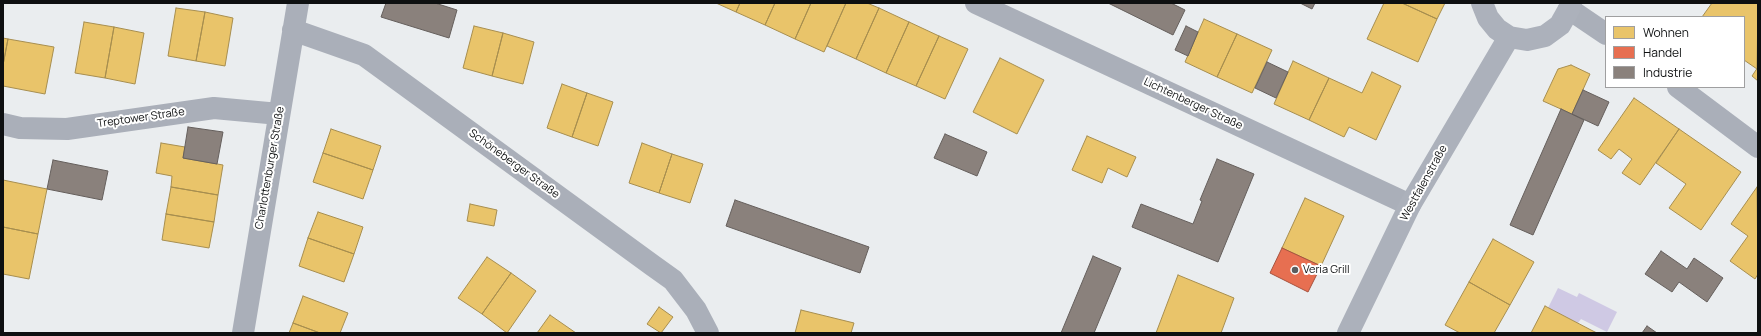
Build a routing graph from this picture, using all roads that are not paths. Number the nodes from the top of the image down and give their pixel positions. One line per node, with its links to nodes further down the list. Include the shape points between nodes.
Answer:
1 (298, 3): 5 (street, Charlottenburger Straße)
2 (976, 3): 12 (street, Lichtenberger Straße)
3 (1482, 3): 7 (main road, via 1488,18 1497,29)
4 (1570, 6): 6 (street); 7 (main road, via 1560,25 1545,36 1527,40)
5 (293, 30): 9 (street, Charlottenburger Straße); 14 (street, Schöneberger Straße, via 364,55 668,276 696,310)
6 (1605, 33)
7 (1509, 37): 12 (main road, Westfalenstraße)
8 (1679, 88): 11 (street)
9 (279, 114): 10 (street, Treptower Straße, via 214,108 68,129 20,128); 13 (street, Charlottenburger Straße)
10 (3, 124)
11 (1758, 147)
12 (1410, 205): 15 (main road, Westfalenstraße)
13 (242, 333)
14 (708, 333)
15 (1348, 333)

